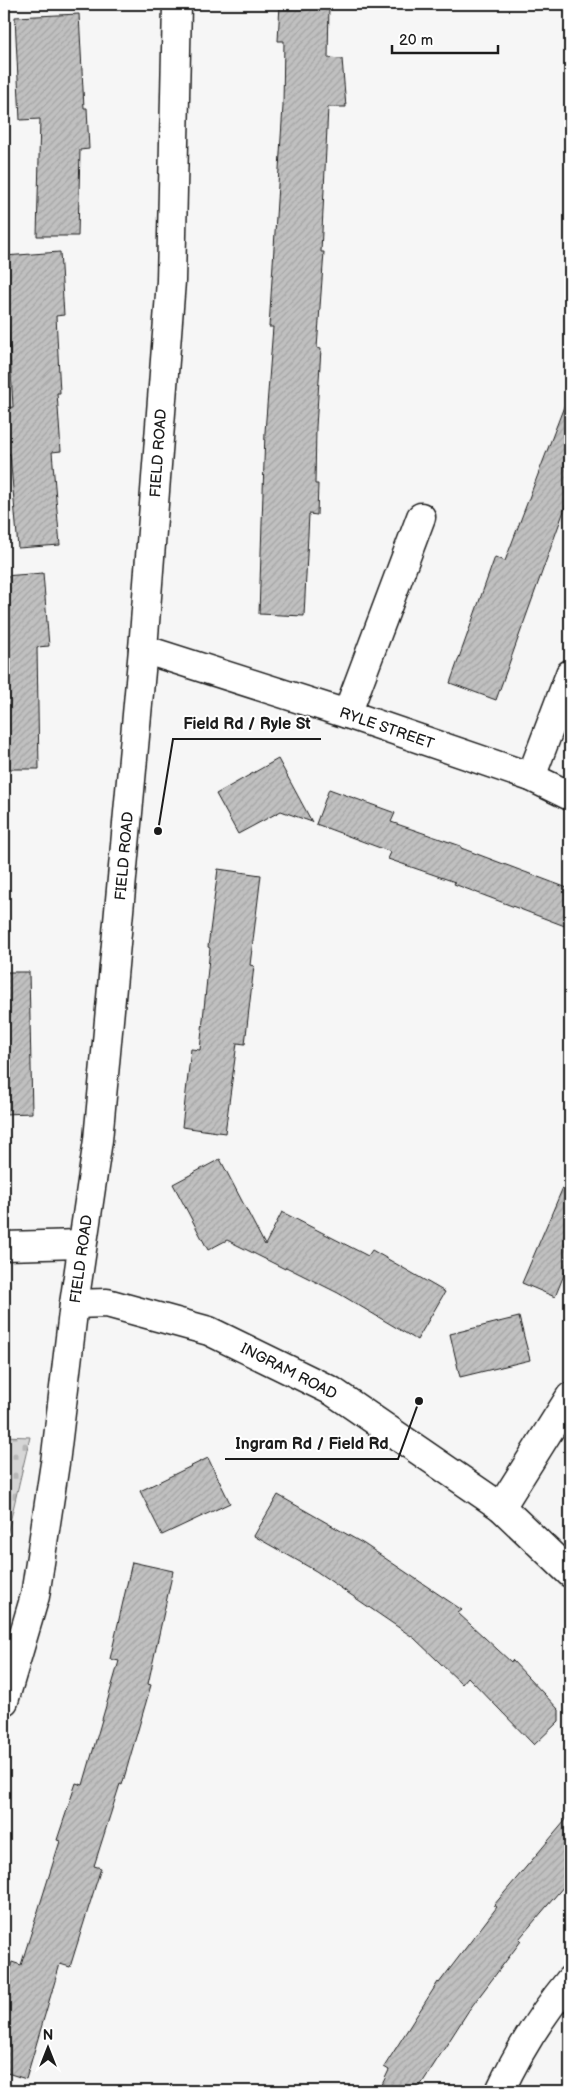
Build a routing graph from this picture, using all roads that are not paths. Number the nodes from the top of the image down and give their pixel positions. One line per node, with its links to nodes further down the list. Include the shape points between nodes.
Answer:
1 (177, 4): 3 (street, FIELD ROAD, via 171,280)
2 (421, 517): 5 (street)
3 (143, 649): 5 (street, RYLE STREET); 8 (street, FIELD ROAD, via 98,1130)
4 (570, 674): 6 (street)
5 (347, 714): 6 (street, RYLE STREET)
6 (531, 777): 7 (street, RYLE STREET)
7 (570, 796)
8 (82, 1244): 9 (street); 10 (street, FIELD ROAD)
9 (4, 1246)
10 (74, 1304): 12 (street, INGRAM ROAD, via 107,1303 209,1331 332,1391); 14 (street, FIELD ROAD, via 35,1596)
11 (570, 1397): 12 (street)
12 (501, 1507): 13 (street, INGRAM ROAD)
13 (570, 1573)
14 (4, 1701)
15 (570, 1980): 16 (street, via 514,2061)
16 (500, 2091)

